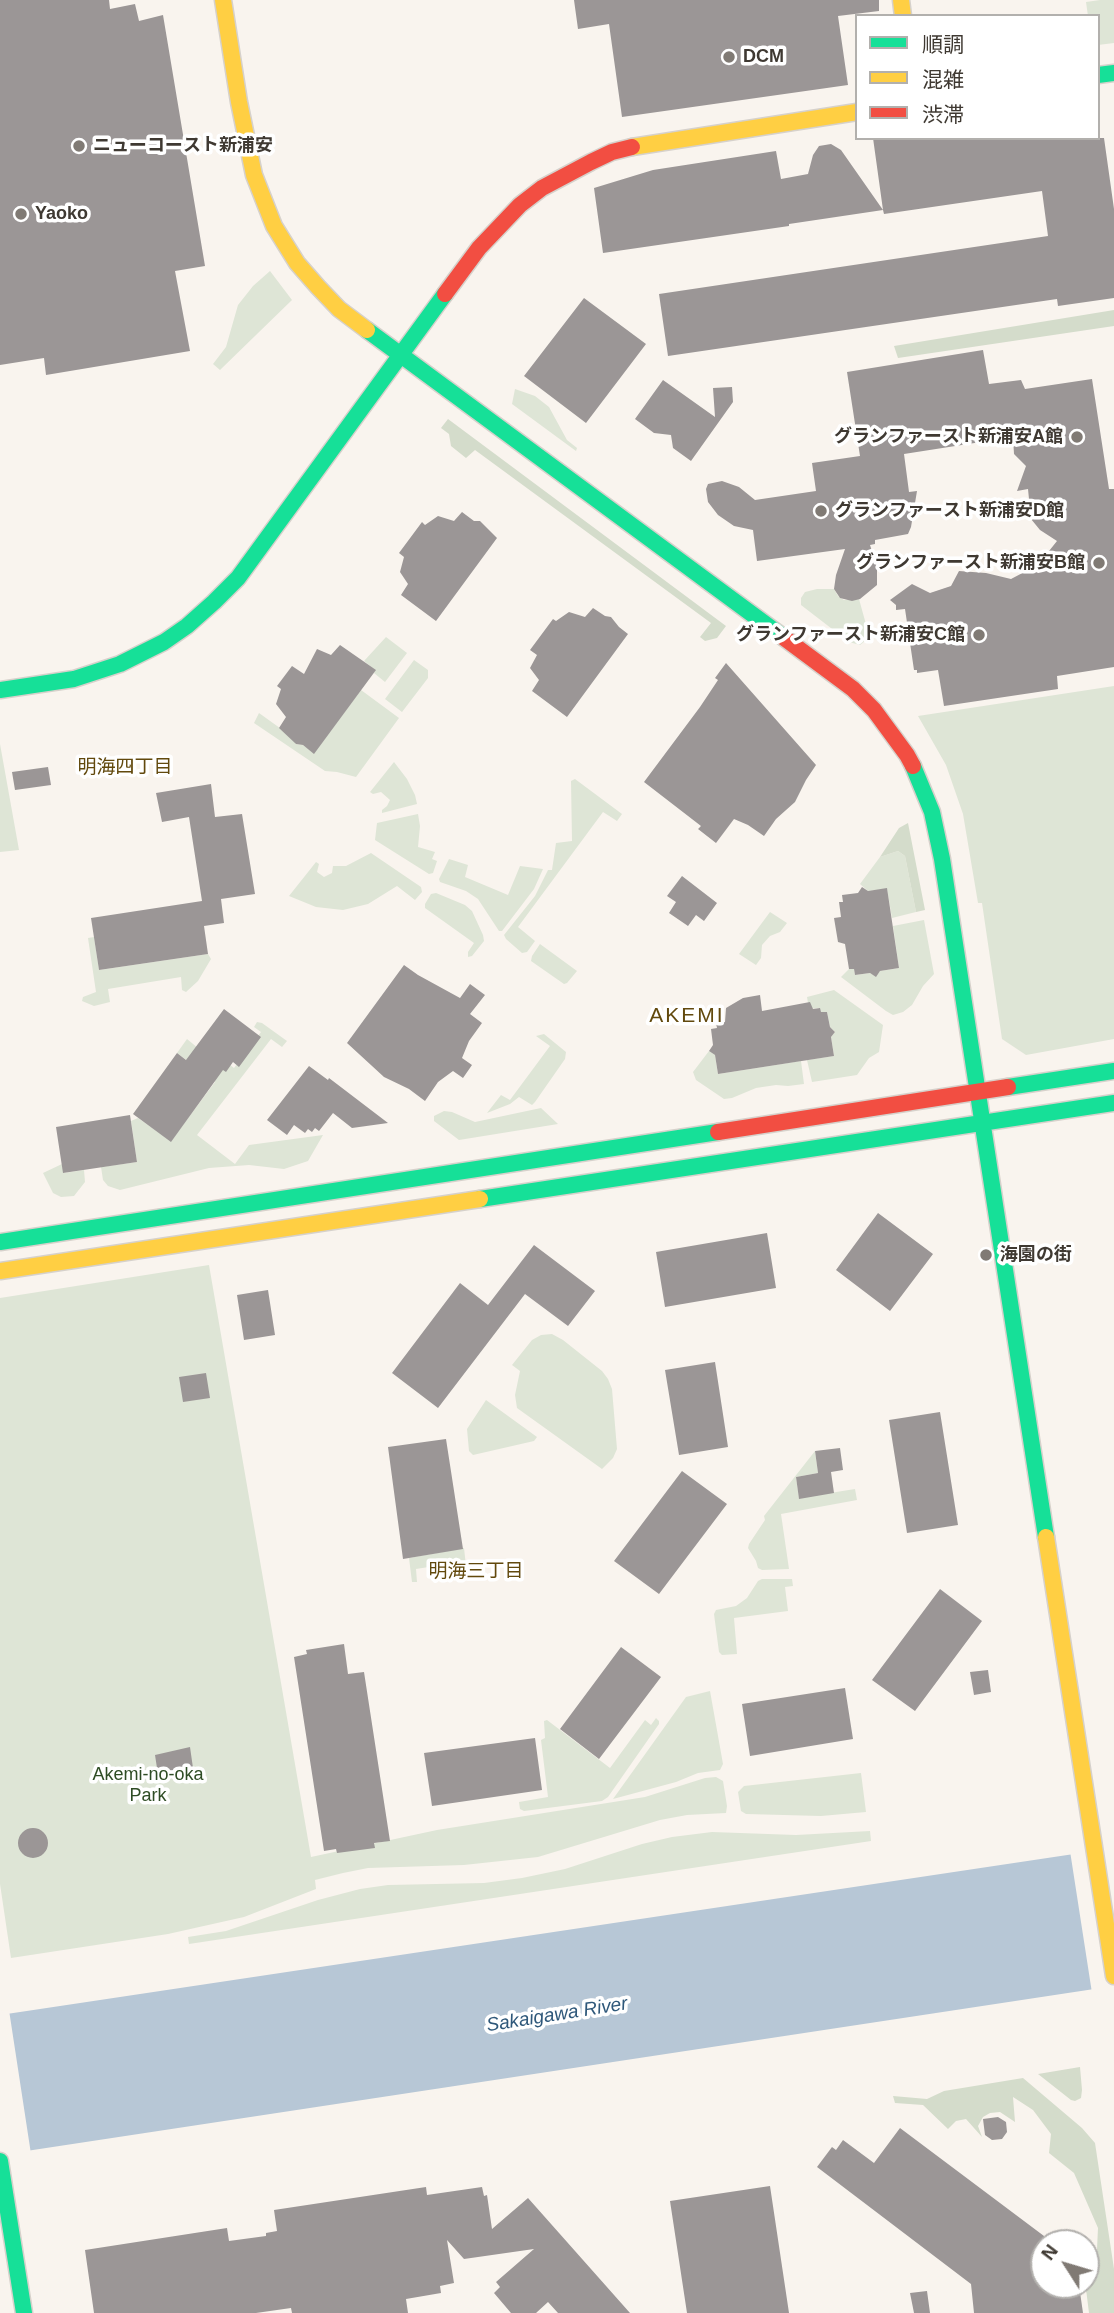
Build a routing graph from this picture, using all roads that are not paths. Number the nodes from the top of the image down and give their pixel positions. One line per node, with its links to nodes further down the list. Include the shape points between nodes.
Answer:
1 (223, 0): 3 (street, via 247,145 274,226 297,263 339,309)
2 (855, 112): 3 (street, via 636,146 566,173 520,205 485,241)
3 (401, 356): 4 (street, via 238,578 187,626 120,664); 6 (street, via 818,662 874,710 906,755 932,812)
4 (0, 690)
5 (1114, 1071): 6 (street)
6 (977, 1090): 8 (street); 9 (street)
7 (1114, 1103): 8 (street)
8 (982, 1123): 10 (street); 11 (street)
9 (0, 1242)
10 (0, 1271)
11 (1114, 1976)
12 (0, 2161): 13 (street)
13 (24, 2313)

